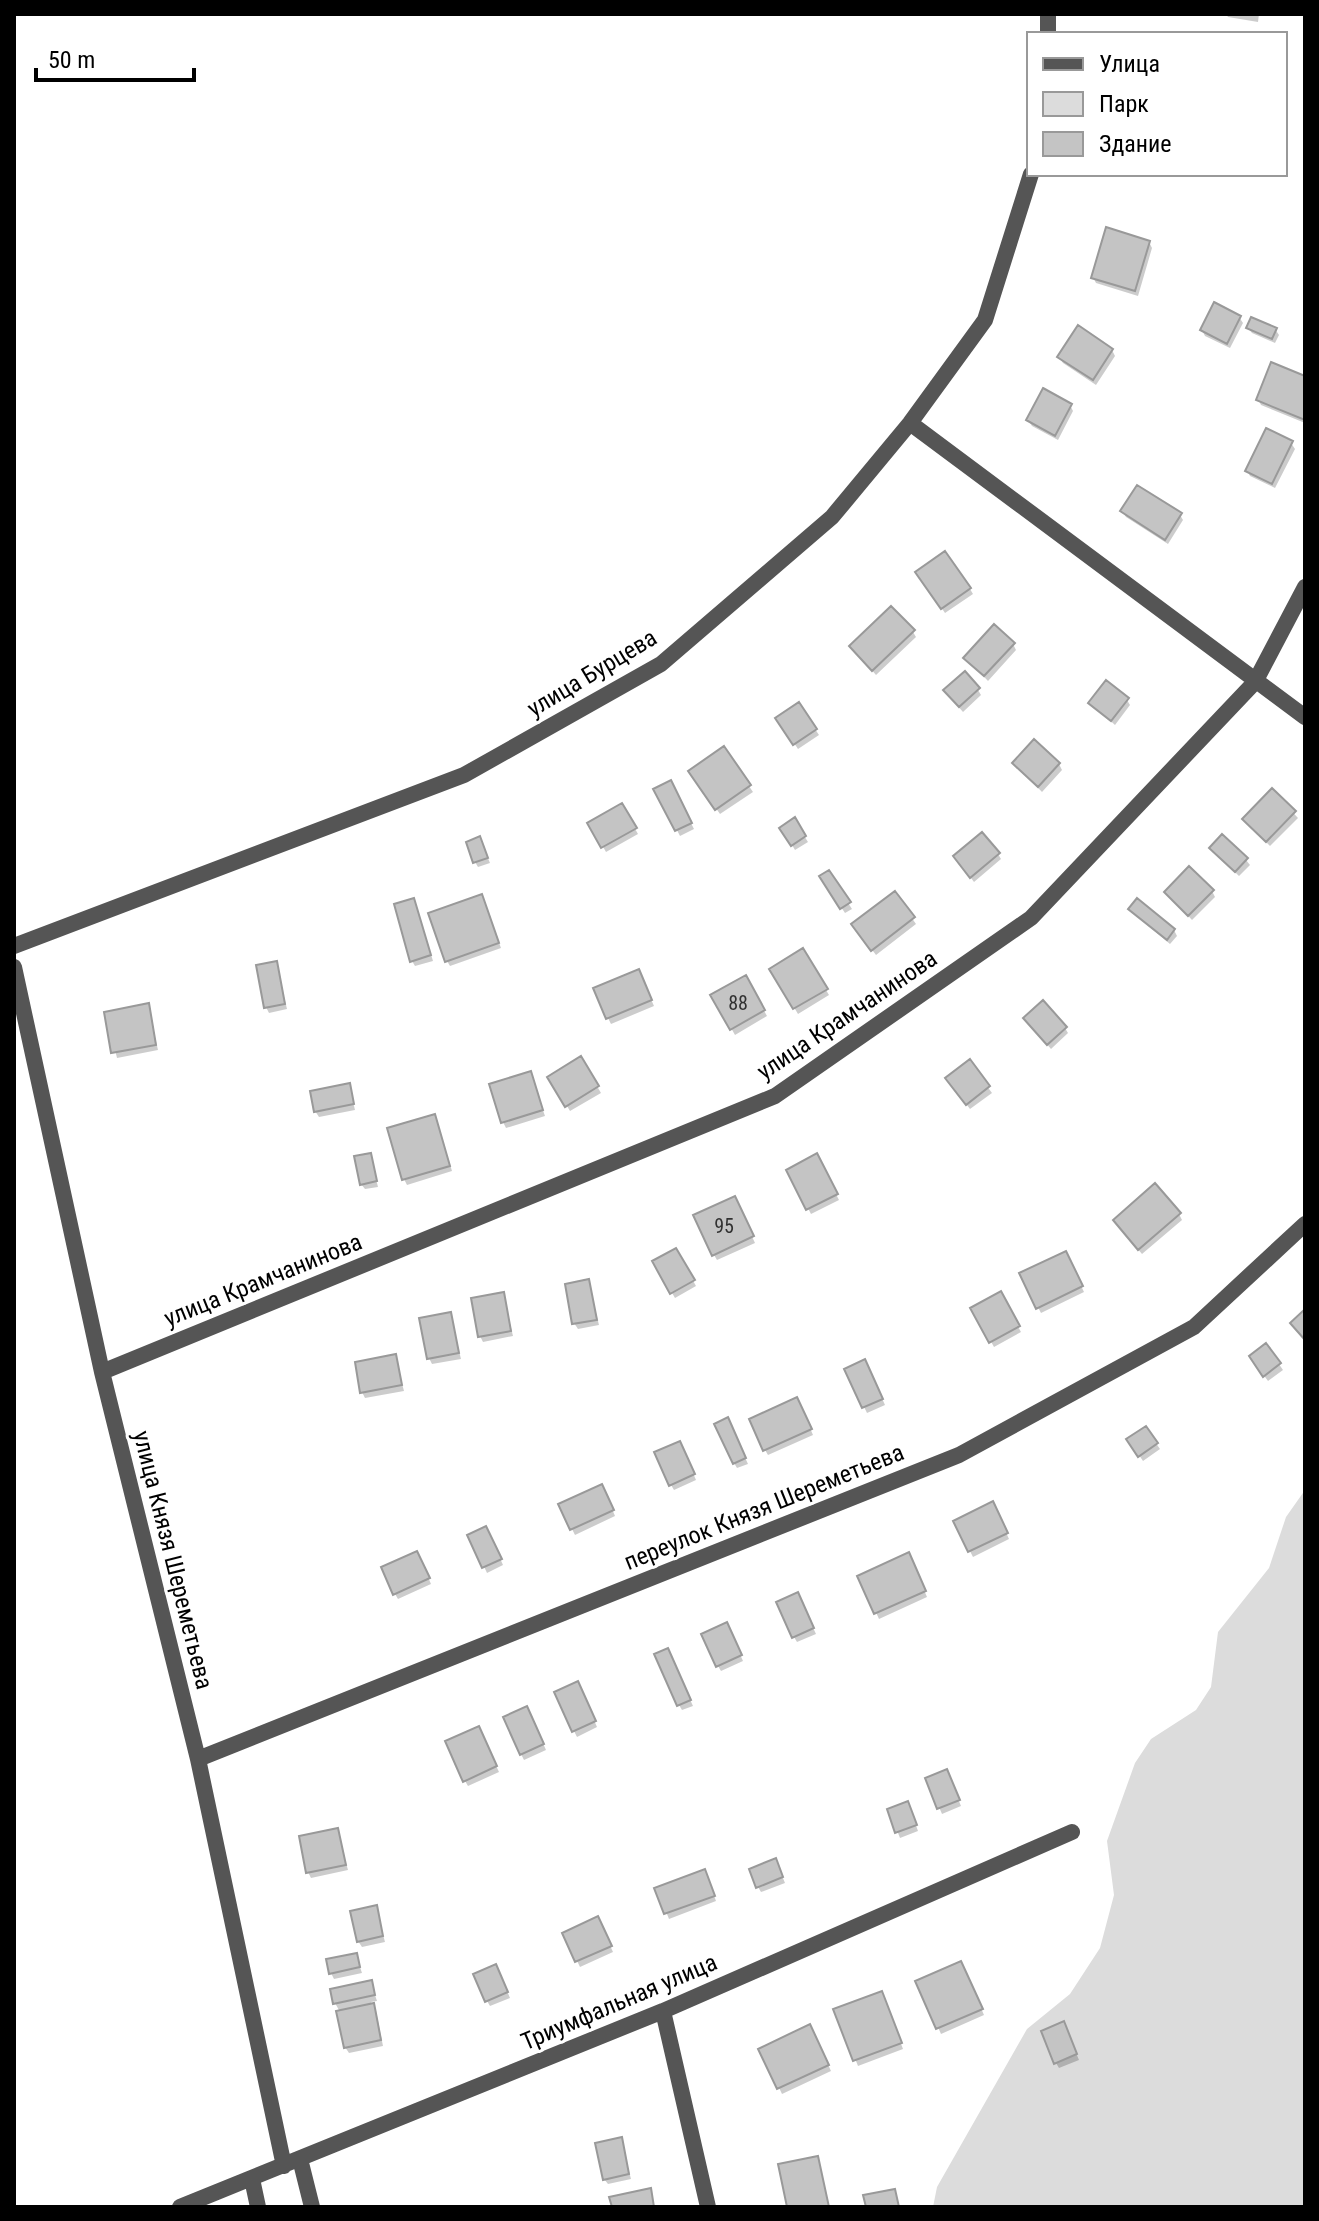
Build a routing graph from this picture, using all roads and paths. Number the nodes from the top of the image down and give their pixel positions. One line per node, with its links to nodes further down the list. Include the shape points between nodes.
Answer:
1 (1030, 176): 2 (street, улица Бурцева, via 985,320)
2 (910, 423): 4 (street); 6 (street, улица Бурцева, via 832,517 661,664 464,775)
3 (1305, 587): 4 (street, улица Крамчанинова)
4 (1255, 682): 5 (street); 9 (street, улица Крамчанинова, via 1031,918 775,1096)
5 (1305, 717)
6 (14, 946)
7 (14, 967): 9 (street, улица Князя Шереметьева)
8 (1305, 1224): 10 (street, переулок Князя Шереметьева, via 1194,1327 959,1455)
9 (102, 1372): 10 (street, улица Князя Шереметьева)
10 (198, 1759): 14 (street, улица Князя Шереметьева)
11 (1072, 1832): 12 (street, Триумфальная улица)
12 (663, 2011): 13 (street, Триумфальная улица); 19 (street)
13 (300, 2159): 14 (street, Триумфальная улица); 18 (street)
14 (284, 2166): 15 (street, Триумфальная улица)
15 (252, 2179): 16 (street, Триумфальная улица); 17 (street)
16 (180, 2207)
17 (258, 2207)
18 (312, 2207)
19 (708, 2207)

